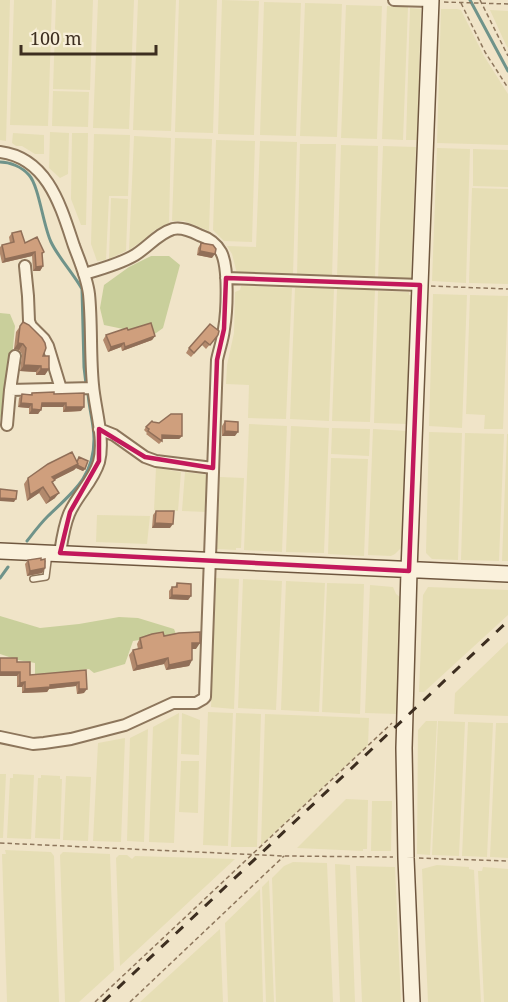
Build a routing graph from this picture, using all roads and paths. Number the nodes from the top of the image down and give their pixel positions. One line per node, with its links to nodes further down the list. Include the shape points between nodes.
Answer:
1 (394, 0): 3 (street)
2 (480, 0): 5 (path)
3 (431, 1): 4 (path); 13 (street)
4 (463, 3): 5 (path); 8 (path, via 485,52)
5 (480, 3): 6 (path); 7 (path)
6 (508, 4)
7 (508, 56)
8 (508, 88)
9 (0, 152): 11 (street, via 31,165 47,181)
10 (25, 266): 17 (street, via 29,321 48,346)
11 (84, 274): 12 (street, via 135,255 164,234 180,228 216,245 224,261); 16 (street, via 89,293)
12 (226, 278): 13 (street); 21 (street, via 224,329 217,360)
13 (420, 285): 14 (path); 25 (street)
14 (508, 289)
15 (15, 356): 18 (street)
16 (93, 388): 17 (street); 20 (street)
17 (61, 389): 18 (street)
18 (10, 390): 19 (street)
19 (7, 425)
20 (99, 429): 21 (street, via 156,461); 23 (street, via 99,461 70,512)
21 (213, 468): 24 (street)
22 (0, 551): 23 (street)
23 (55, 553): 24 (street); 27 (lane, via 46,578)
24 (209, 561): 25 (street); 29 (street, via 203,699 196,703 173,703 125,725 70,739 33,744)
25 (409, 571): 26 (street); 33 (street, via 404,748)
26 (508, 574)
27 (33, 579)
28 (398, 718): 31 (path)
29 (0, 737)
30 (0, 843): 31 (path)
31 (252, 855): 32 (path); 35 (path)
32 (284, 856): 33 (path); 36 (path)
33 (406, 858): 34 (path); 37 (street)
34 (508, 861)
35 (95, 1002)
36 (130, 1002)
37 (412, 1002)

